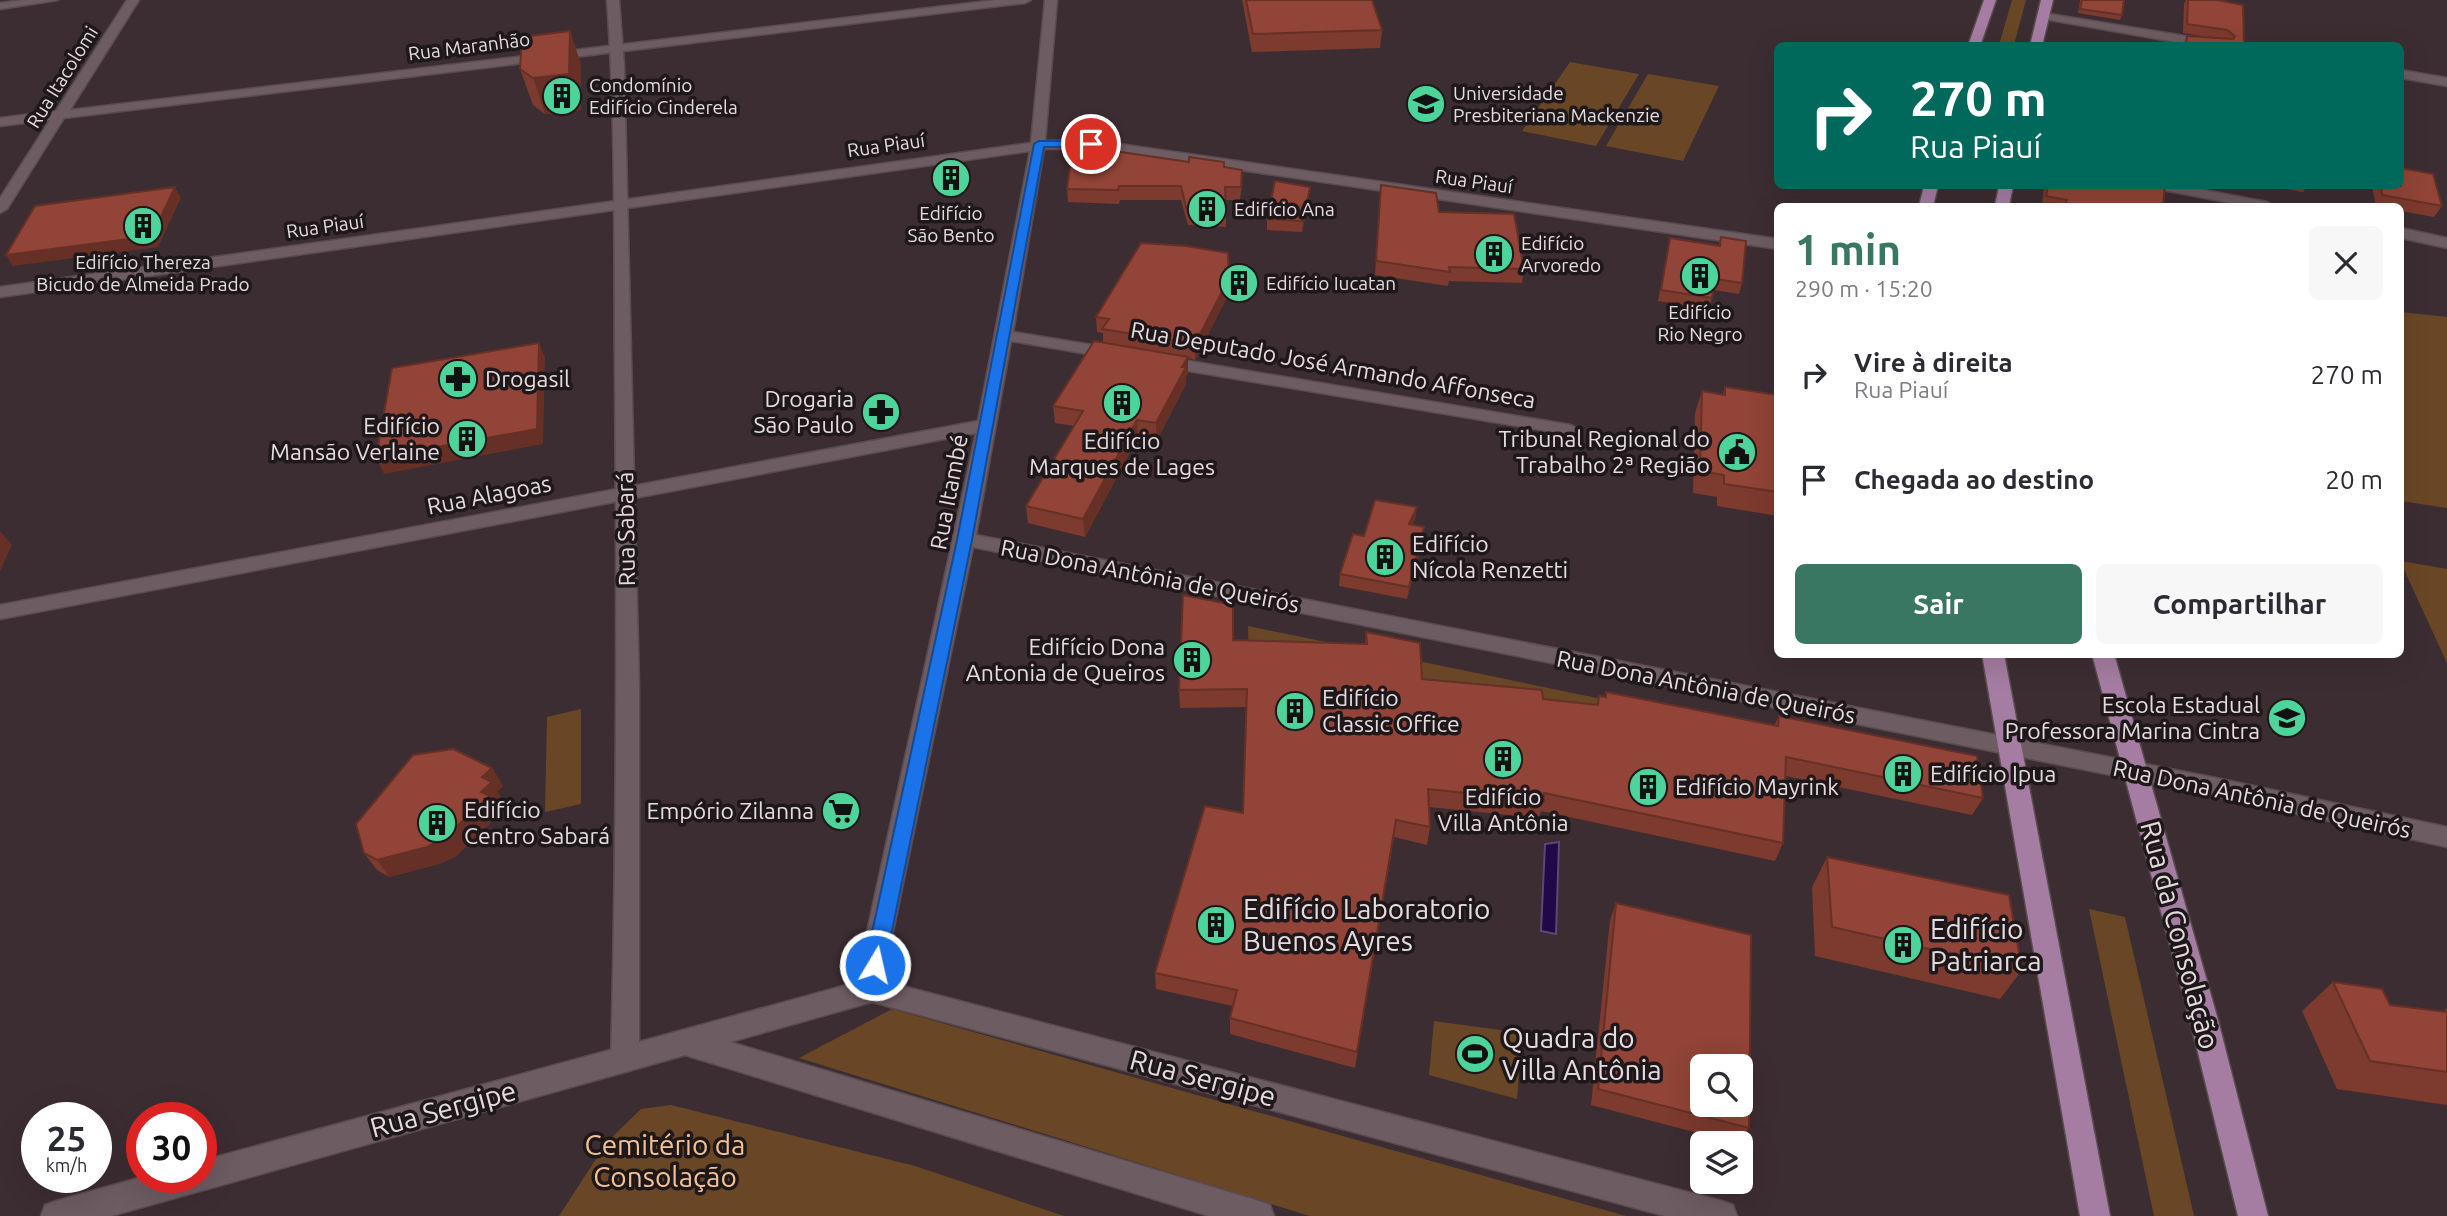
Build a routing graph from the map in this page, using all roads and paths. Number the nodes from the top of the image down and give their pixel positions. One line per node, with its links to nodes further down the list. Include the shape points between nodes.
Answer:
1 (51, 0): 8 (street)
2 (133, 0): 16 (street, Rua Itacolomi)
3 (613, 0): 13 (street, Rua Sabará)
4 (1025, 0): 13 (street, Rua Maranhão)
5 (1051, 0): 18 (street, Rua Itambé)
6 (1990, 0): 10 (main road)
7 (2047, 0): 9 (main road)
8 (0, 6)
9 (2043, 16): 11 (main road); 12 (street)
10 (1975, 42)
11 (2037, 42)
12 (2198, 42)
13 (617, 48): 16 (street, Rua Maranhão); 20 (street, Rua Sabará)
14 (2404, 75): 15 (street)
15 (2447, 82)
16 (60, 115): 17 (street, Rua Maranhão); 22 (street, Rua Itacolomi)
17 (0, 122)
18 (1039, 144): 20 (street, Rua Piauí); 24 (street, Rua Piauí, via 1091,144); 27 (street, Rua Itambé)
19 (2179, 189): 21 (street)
20 (621, 202): 26 (street, Rua Piauí); 30 (street, Rua Sabará)
21 (2251, 203)
22 (0, 209)
23 (2404, 234): 25 (street)
24 (1774, 243)
25 (2447, 243)
26 (0, 292)
27 (1003, 335): 28 (street, Rua Itambé); 29 (street, Rua Deputado José Armando Affonseca)
28 (987, 425): 30 (street, Rua Alagoas); 31 (street, Rua Itambé)
29 (1571, 430)
30 (626, 494): 32 (street, Rua Alagoas); 40 (street, Rua Sabará)
31 (965, 540): 35 (street, Rua Dona Antônia de Queirós); 38 (street, Rua Itambé, via 878,941)
32 (0, 612)
33 (1994, 658): 35 (main road)
34 (2104, 658): 36 (main road, Rua da Consolação)
35 (2010, 748): 36 (street, Rua Dona Antônia de Queirós); 47 (main road)
36 (2135, 771): 37 (street, Rua Dona Antônia de Queirós); 48 (main road, Rua da Consolação)
37 (2447, 837)
38 (872, 990): 39 (street, Rua Sergipe); 43 (street, Rua Sergipe)
39 (685, 1042): 40 (street, Rua Sergipe); 45 (street)
40 (625, 1059): 41 (street, Rua Sergipe)
41 (217, 1171)
42 (139, 1193): 44 (street)
43 (1691, 1211): 46 (street, Rua Sergipe)
44 (56, 1216)
45 (1259, 1216)
46 (1722, 1216)
47 (2095, 1216)
48 (2253, 1216)

